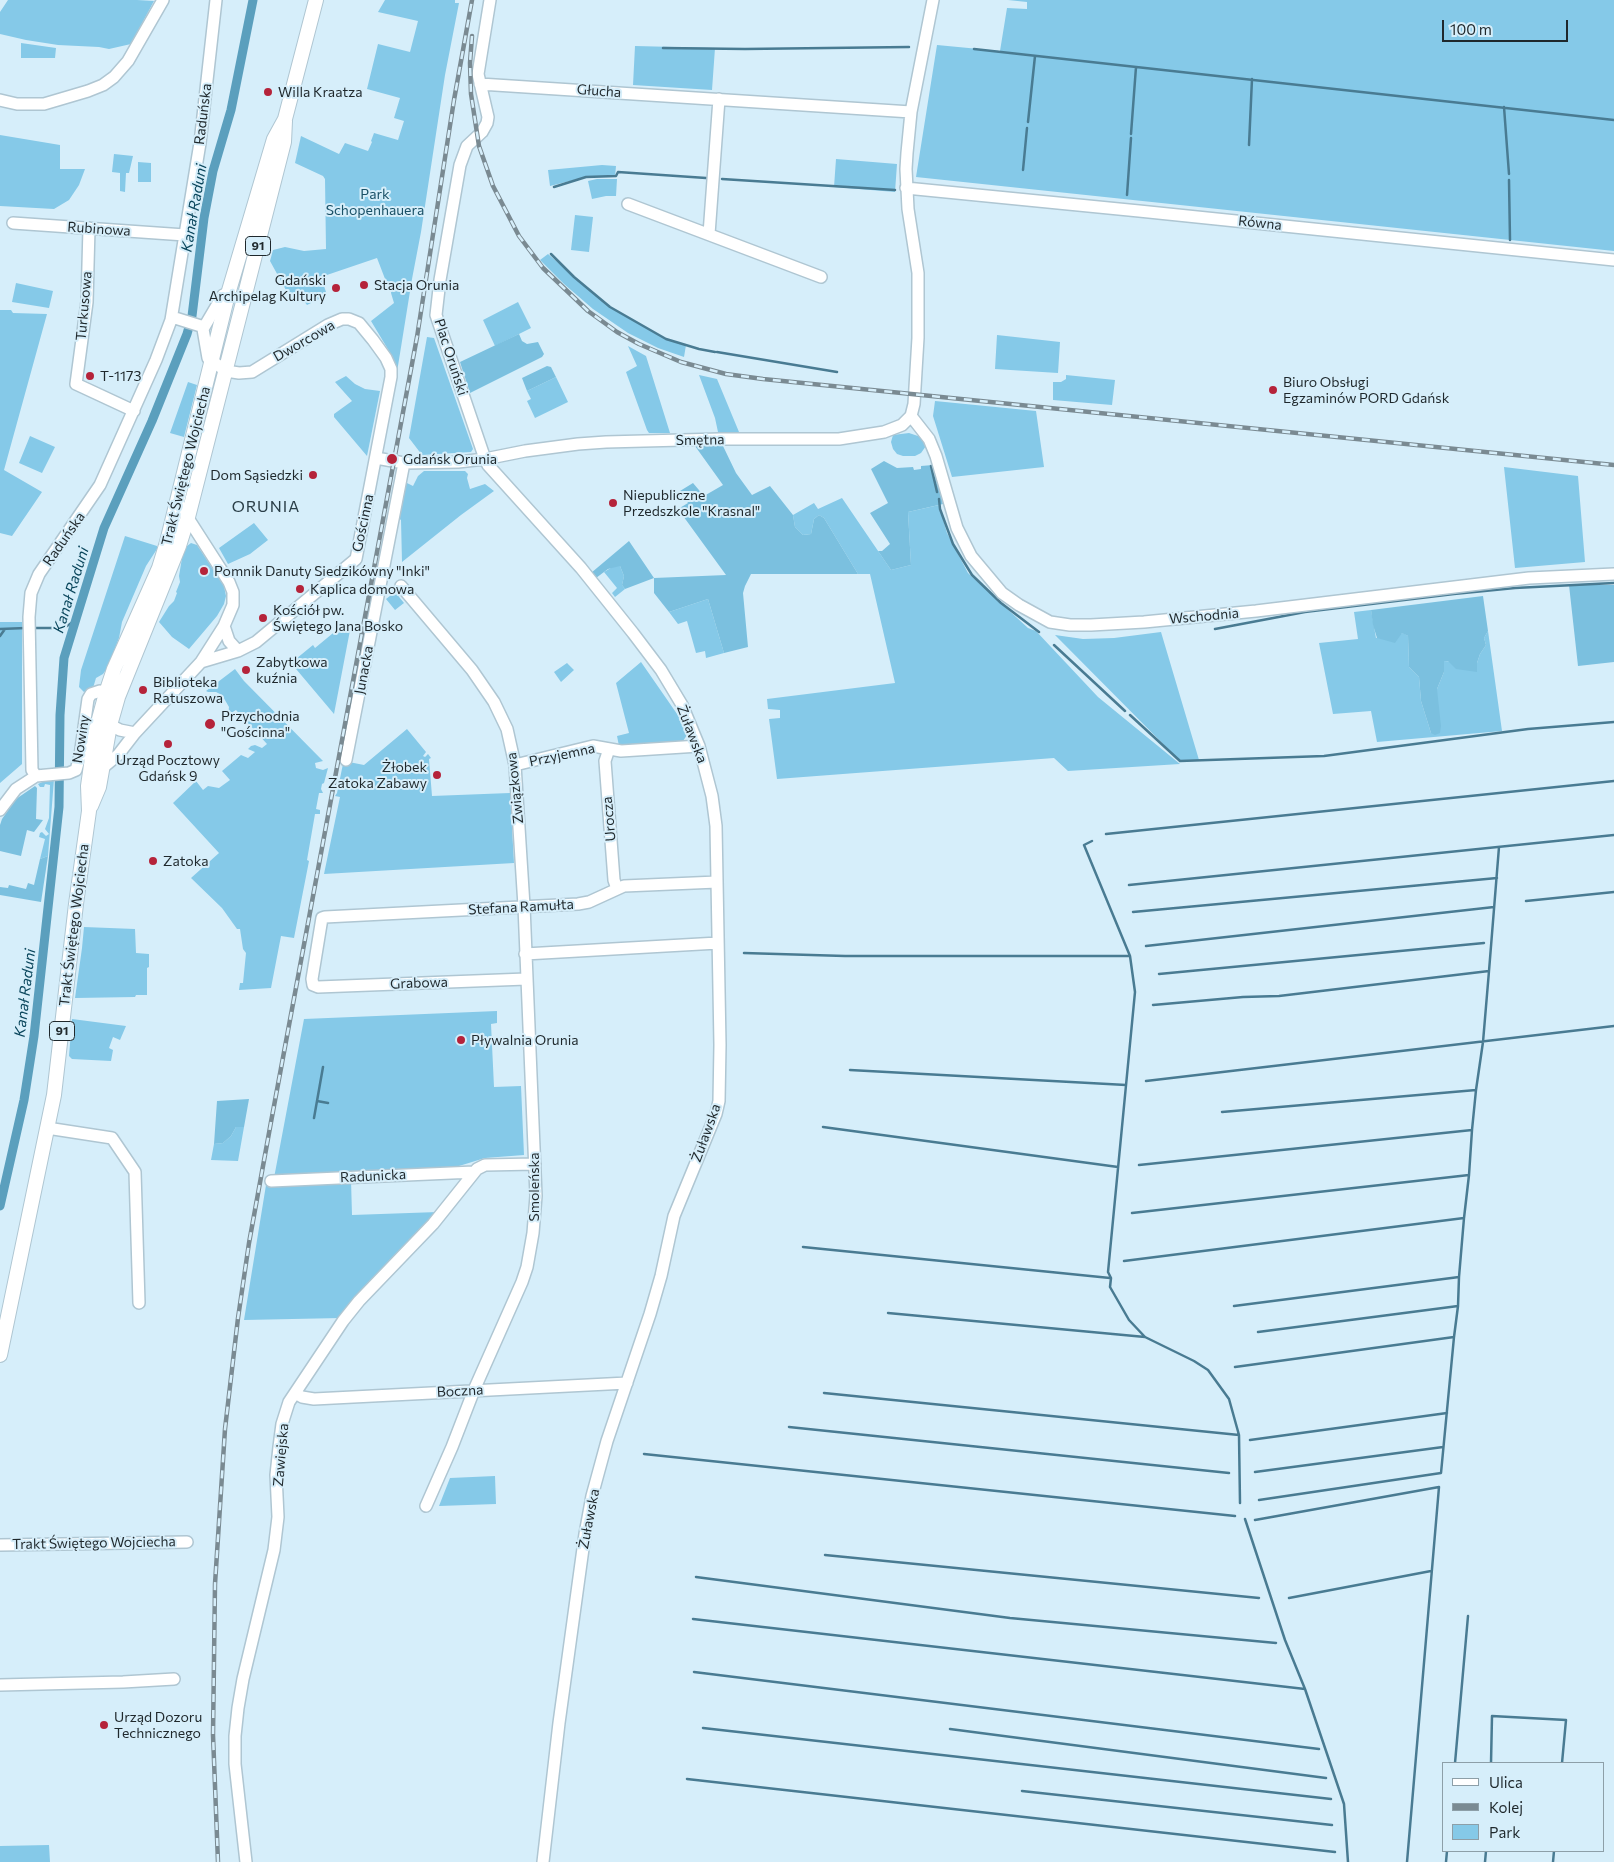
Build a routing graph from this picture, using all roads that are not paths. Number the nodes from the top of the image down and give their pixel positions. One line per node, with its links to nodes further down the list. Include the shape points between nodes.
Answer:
1 (163, 0): 8 (street, via 128,60 103,85 44,104)
2 (216, 0): 16 (street, Raduńska, via 200,143)
3 (316, 0): 10 (main road, Trakt Świętego Wojciecha / 91)
4 (490, 0): 6 (street, via 479,63)
5 (933, 0): 9 (street)
6 (480, 84): 7 (street, Głucha); 28 (street, Plac Oruński, via 487,123 468,146 460,165 436,312)
7 (719, 99): 9 (street, Głucha); 15 (street)
8 (0, 100)
9 (911, 112): 11 (street)
10 (285, 119): 19 (main road, Trakt Świętego Wojciecha / 91, via 274,139); 23 (main road, Trakt Świętego Wojciecha / 91, via 284,142)
11 (906, 188): 17 (street, Równa); 26 (street, via 918,273 915,386)
12 (628, 204): 15 (street)
13 (13, 223): 14 (street, Rubinowa)
14 (89, 228): 16 (street, Rubinowa); 25 (street, Turkusowa, via 87,302 76,384)
15 (709, 234): 18 (street)
16 (185, 235): 20 (street, Raduńska)
17 (1614, 260)
18 (821, 277)
19 (228, 294): 21 (street, via 223,295); 22 (main road, Trakt Świętego Wojciecha / 91)
20 (177, 319): 21 (street); 25 (street, Raduńska)
21 (201, 326): 22 (street, via 208,358)
22 (212, 361): 23 (street); 24 (main road, Trakt Świętego Wojciecha / 91)
23 (226, 371): 24 (street); 27 (street, Dworcowa, via 252,372 336,321 350,319 359,323 386,358 391,372); 31 (main road, Trakt Świętego Wojciecha / 91)
24 (206, 383): 30 (main road, Trakt Świętego Wojciecha / 91)
25 (134, 411): 49 (street, Raduńska, via 100,485 33,586 29,602 32,770)
26 (911, 416): 28 (street, Smętna, via 895,429 847,439 606,442); 34 (street, Wschodnia, via 929,439 957,528 971,556 1002,593 1050,622 1092,626 1144,622 1529,578)
27 (376, 458): 29 (street); 37 (street, Gościnna, via 356,559 267,635)
28 (485, 459): 29 (street); 42 (street, Żuławska, via 581,568 633,633 678,698)
29 (404, 463): 46 (street, Junacka)
30 (178, 501): 31 (street); 39 (main road, Trakt Świętego Wojciecha / 91, via 168,542 123,648)
31 (188, 517): 32 (street); 33 (main road, Trakt Świętego Wojciecha / 91)
32 (198, 533): 33 (street); 36 (street, via 233,592 233,605)
33 (181, 539): 39 (main road, Trakt Świętego Wojciecha / 91)
34 (1614, 574)
35 (401, 586): 47 (street, Związkowa, via 472,670 494,702 507,729)
36 (224, 626): 37 (street); 38 (street)
37 (238, 651): 38 (street, Gościnna)
38 (201, 662): 41 (street)
39 (112, 695): 40 (main road, Trakt Świętego Wojciecha / 91); 45 (main road, Trakt Świętego Wojciecha / 91, via 96,730); 49 (street, Nowiny, via 95,692 88,699 76,770)
40 (110, 724): 41 (street); 44 (main road, Trakt Świętego Wojciecha / 91)
41 (135, 733): 44 (street); 48 (street, via 118,755)
42 (699, 746): 43 (street, Przyjemna); 52 (street, Żuławska, via 713,804)
43 (609, 749): 47 (street, Przyjemna, via 593,746); 53 (street, Urocza, via 605,761)
44 (104, 752): 45 (street); 48 (main road, Trakt Świętego Wojciecha / 91)
45 (91, 759): 51 (main road, Trakt Świętego Wojciecha / 91)
46 (346, 760)
47 (515, 765): 54 (street, Związkowa)
48 (101, 769): 51 (main road, Trakt Świętego Wojciecha / 91)
49 (36, 776): 50 (street, Nowiny, via 16,789)
50 (0, 810)
51 (89, 811): 59 (main road, Trakt Świętego Wojciecha / 91)
52 (717, 882): 53 (street, Stefana Ramułta, via 624,886); 55 (street, Żuławska)
53 (617, 889): 54 (street, Stefana Ramułta, via 583,904)
54 (524, 906): 56 (street, Smoleńska); 58 (street, Stefana Ramułta, via 322,918)
55 (718, 943): 56 (street); 65 (street, Żuławska, via 719,1101 674,1216 656,1295)
56 (525, 954): 57 (street, Smoleńska)
57 (526, 979): 58 (street, Grabowa); 60 (street, Smoleńska)
58 (313, 985)
59 (47, 1128): 63 (street, via 112,1138 135,1172); 64 (main road, Trakt Świętego Wojciecha / 91)
60 (534, 1164): 61 (street, via 485,1164); 66 (street, Smoleńska, via 536,1209 527,1267)
61 (474, 1172): 62 (street, Radunicka); 67 (street, Zawiejska, via 433,1224 359,1301)
62 (271, 1181)
63 (139, 1302)
64 (0, 1355)
65 (627, 1383): 66 (street, Boczna); 74 (street, Żuławska, via 598,1472 586,1524)
66 (474, 1390): 67 (street, Boczna, via 314,1399); 68 (street, Smoleńska)
67 (295, 1393): 73 (street, Zawiejska, via 286,1409 280,1434 276,1475 278,1517 271,1569 238,1708 234,1764)
68 (426, 1506)
69 (187, 1542): 70 (street, Trakt Świętego Wojciecha)
70 (0, 1545)
71 (174, 1679): 72 (street)
72 (0, 1685)
73 (246, 1862)
74 (543, 1862)

